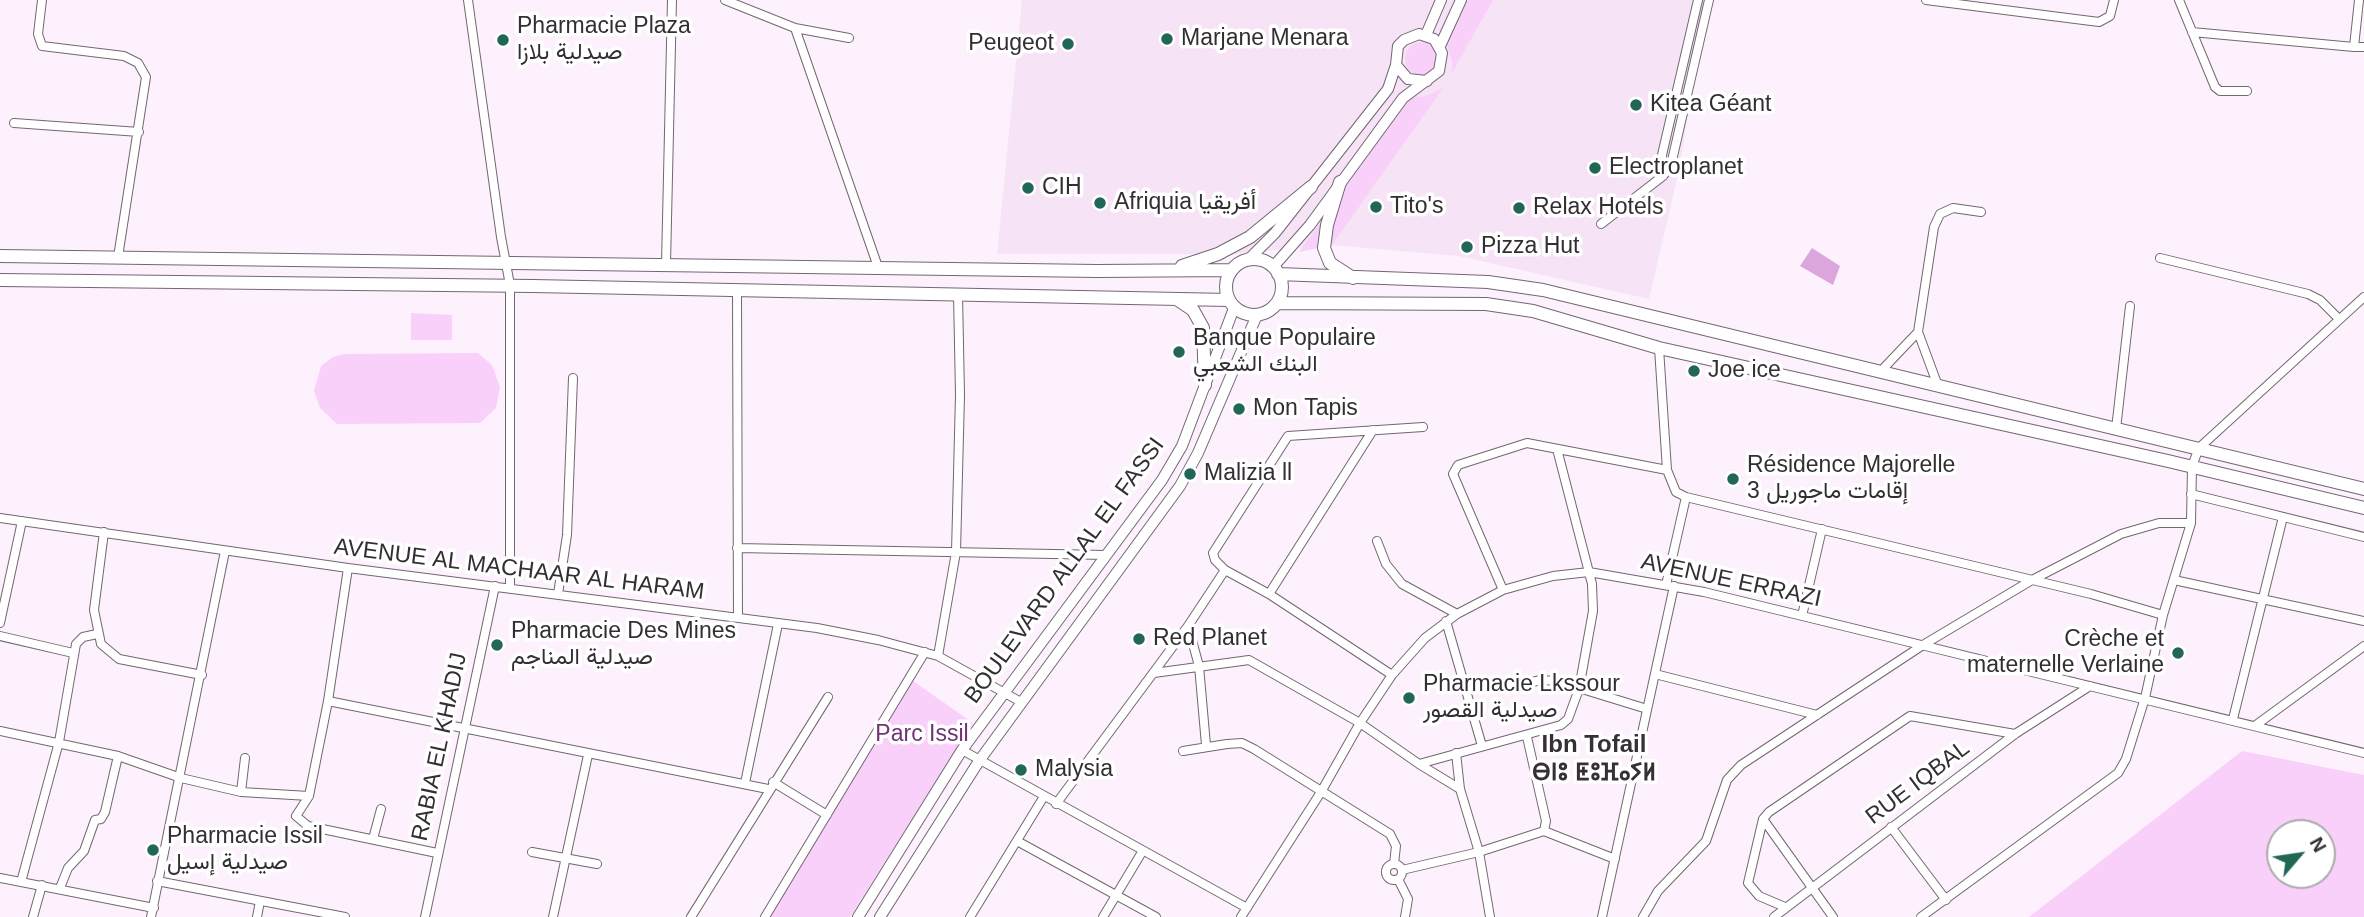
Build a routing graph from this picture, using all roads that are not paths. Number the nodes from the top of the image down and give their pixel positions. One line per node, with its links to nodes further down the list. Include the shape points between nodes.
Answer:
1 (42, 0): 25 (street, via 38,34 42,46 124,55 138,63 147,86)
2 (468, 0): 35 (street)
3 (672, 0): 36 (street)
4 (725, 0): 14 (street)
5 (1441, 0): 16 (main road)
6 (1461, 0): 18 (main road)
7 (1698, 0): 26 (street, via 1662,155)
8 (1709, 0): 26 (street, via 1674,156)
9 (1926, 0): 13 (street)
10 (2114, 0): 13 (street, via 2110,16 2099,22)
11 (2179, 0): 15 (street)
12 (2359, 0): 19 (street)
13 (1964, 2)
14 (794, 27): 17 (street); 37 (street)
15 (2192, 32): 19 (street); 23 (street, via 2215,87)
16 (1426, 35): 18 (main road); 21 (main road, via 1404,40 1398,46)
17 (849, 38)
18 (1440, 46): 22 (main road, via 1441,67)
19 (2354, 47): 20 (street)
20 (2364, 47)
21 (1396, 65): 22 (main road, via 1408,79); 28 (main road, via 1388,89)
22 (1427, 81): 27 (main road, via 1403,98)
23 (2247, 91)
24 (14, 123): 25 (street)
25 (139, 132): 32 (street)
26 (1662, 176): 30 (street)
27 (1340, 182): 40 (main road); 41 (main road, via 1324,248 1330,263)
28 (1311, 187): 34 (main road); 38 (main road, via 1250,237 1218,254)
29 (1980, 212): 53 (street, via 1953,208 1937,220)
30 (1601, 224)
31 (0, 256): 32 (main road)
32 (118, 257): 35 (main road)
33 (2160, 258): 52 (street, via 2308,294)
34 (1248, 260): 39 (main road); 40 (main road, via 1265,262)
35 (505, 262): 36 (main road); 43 (street)
36 (666, 264): 37 (main road)
37 (878, 267): 38 (main road)
38 (1167, 270): 39 (main road)
39 (1231, 270): 49 (main road, via 1226,283)
40 (1276, 270): 41 (main road); 48 (main road, via 1282,288)
41 (1353, 278): 55 (main road, via 1488,282 1543,290)
42 (0, 280): 43 (main road)
43 (510, 285): 44 (main road); 89 (street)
44 (737, 290): 45 (main road); 78 (street)
45 (958, 294): 47 (main road); 80 (street)
46 (2364, 297): 52 (street)
47 (1178, 299): 49 (main road); 57 (main road, via 1193,310 1203,328)
48 (1277, 303): 51 (main road); 54 (main road, via 1486,304 1533,311)
49 (1232, 304): 51 (main road); 57 (main road, BOULEVARD ALLAL EL FASSI)
50 (2130, 306): 60 (street)
51 (1257, 315): 122 (main road, BOULEVARD ALLAL EL FASSI, via 1180,486)
52 (2339, 320): 62 (street)
53 (1918, 332): 55 (street); 58 (street)
54 (1659, 348): 64 (main road); 65 (street)
55 (1880, 372): 58 (main road)
56 (573, 378): 91 (street, via 566,535)
57 (1205, 385): 81 (main road, BOULEVARD ALLAL EL FASSI, via 1182,446)
58 (1938, 386): 60 (main road)
59 (1423, 427): 61 (street)
60 (2116, 429): 62 (main road)
61 (1373, 430): 83 (street, via 1295,434 1282,441 1213,552 1214,561); 92 (street)
62 (2199, 448): 64 (street); 66 (main road)
63 (1557, 449): 65 (street); 84 (street); 90 (street, via 1519,444 1455,468 1453,474)
64 (2192, 466): 67 (street); 69 (main road)
65 (1667, 470): 68 (street, via 1676,492)
66 (2364, 489)
67 (2191, 494): 70 (street); 73 (street)
68 (1686, 497): 74 (street); 88 (street)
69 (2364, 508)
70 (2283, 517): 76 (street); 93 (street)
71 (0, 518): 72 (street, AVENUE AL MACHAAR AL HARAM)
72 (22, 521): 75 (street, AVENUE AL MACHAAR AL HARAM); 100 (street)
73 (2191, 523): 85 (street, via 2140,527); 86 (street)
74 (1822, 529): 85 (street); 96 (street)
75 (104, 532): 79 (street, AVENUE AL MACHAAR AL HARAM); 103 (street, via 94,610)
76 (2364, 537)
77 (1377, 541): 94 (street, via 1394,577)
78 (737, 548): 80 (street); 97 (street)
79 (225, 551): 82 (street, AVENUE AL MACHAAR AL HARAM); 113 (street)
80 (956, 552): 81 (street); 109 (street)
81 (1106, 555): 118 (main road, BOULEVARD ALLAL EL FASSI)
82 (348, 568): 87 (street, AVENUE AL MACHAAR AL HARAM); 121 (street)
83 (1225, 570): 92 (street); 102 (street)
84 (1589, 572): 88 (street, AVENUE ERRAZI); 90 (street, AVENUE ERRAZI); 117 (street, via 1593,611)
85 (2032, 580): 95 (street); 105 (street)
86 (2174, 580): 93 (street); 95 (street)
87 (495, 586): 89 (street, AVENUE AL MACHAAR AL HARAM); 128 (street, RABIA EL KHADIJ)
88 (1670, 586): 96 (street, AVENUE ERRAZI); 112 (street)
89 (510, 588): 91 (street, AVENUE AL MACHAAR AL HARAM)
90 (1503, 590): 94 (street, AVENUE ERRAZI)
91 (558, 594): 97 (street, AVENUE AL MACHAAR AL HARAM)
92 (1269, 594): 114 (street)
93 (2262, 598): 99 (street); 125 (street)
94 (1457, 614): 98 (street, AVENUE ERRAZI)
95 (2163, 615): 120 (street)
96 (1802, 616): 105 (street, AVENUE ERRAZI)
97 (738, 618): 101 (street, AVENUE AL MACHAAR AL HARAM)
98 (1446, 621): 114 (street, AVENUE ERRAZI); 134 (street)
99 (2364, 621)
100 (0, 623)
101 (778, 624): 107 (street, AVENUE AL MACHAAR AL HARAM); 145 (street)
102 (1188, 626): 110 (street); 111 (street)
103 (96, 634): 108 (street, via 79,639); 113 (street, via 119,659)
104 (0, 636): 108 (street)
105 (1923, 645): 116 (street, AVENUE ERRAZI); 124 (street)
106 (2364, 646): 127 (street)
107 (925, 652): 109 (street, AVENUE AL MACHAAR AL HARAM); 154 (street)
108 (74, 653): 132 (street)
109 (938, 656): 118 (street, AVENUE AL MACHAAR AL HARAM)
110 (1199, 666): 111 (street); 126 (street, via 1249,660); 133 (street)
111 (1154, 673): 152 (street)
112 (1655, 674): 123 (street); 124 (street)
113 (202, 675): 144 (street)
114 (1392, 675): 126 (street, AVENUE ERRAZI)
115 (1523, 684): 117 (street, via 1547,679)
116 (2090, 686): 120 (street, AVENUE ERRAZI); 130 (street, RUE IQBAL)
117 (1579, 688): 123 (street); 131 (street, via 1565,722)
118 (1004, 692): 122 (street, AVENUE AL MACHAAR AL HARAM); 135 (main road, BOULEVARD ALLAL EL FASSI)
119 (828, 697): 146 (street)
120 (2145, 698): 125 (street, AVENUE ERRAZI); 176 (street, via 2118,773)
121 (328, 701): 128 (street); 150 (street)
122 (1021, 702): 142 (main road, BOULEVARD ALLAL EL FASSI)
123 (1647, 709): 165 (street)
124 (1816, 715): 197 (street, via 1732,773 1706,841 1658,891)
125 (2232, 719): 127 (street, AVENUE ERRAZI)
126 (1360, 723): 143 (street); 149 (street, AVENUE ERRAZI)
127 (2256, 725): 138 (street, AVENUE ERRAZI)
128 (464, 729): 139 (street); 163 (street, RABIA EL KHADIJ)
129 (0, 731): 132 (street)
130 (2015, 734): 155 (street, via 1910,716 1777,804); 156 (street, RUE IQBAL)
131 (1527, 737): 134 (street); 157 (street, via 1545,814)
132 (59, 742): 140 (street); 171 (street)
133 (1206, 745): 136 (street); 149 (street, via 1242,743)
134 (1482, 746): 137 (street)
135 (962, 750): 142 (street); 188 (main road, BOULEVARD ALLAL EL FASSI)
136 (1183, 751)
137 (1457, 752): 143 (street); 147 (street)
138 (2364, 753)
139 (588, 755): 145 (street); 164 (street)
140 (118, 756): 144 (street); 173 (street, via 105,812 95,820 84,851 68,868)
141 (245, 758): 148 (street)
142 (979, 761): 151 (street); 189 (main road, BOULEVARD ALLAL EL FASSI)
143 (1419, 764): 147 (street)
144 (181, 778): 148 (street); 170 (street)
145 (745, 783): 146 (street)
146 (771, 785): 154 (street); 186 (street)
147 (1460, 789): 162 (street)
148 (241, 792): 150 (street)
149 (1321, 792): 167 (street, via 1390,834); 179 (street, AVENUE ERRAZI)
150 (309, 796): 158 (street, via 296,816 302,824)
151 (1043, 797): 152 (street); 159 (street)
152 (1056, 804): 161 (street)
153 (381, 809): 158 (street)
154 (827, 815): 187 (street)
155 (1763, 819): 174 (street); 178 (street, via 1748,883 1759,896)
156 (1891, 827): 174 (street, RUE IQBAL); 176 (street)
157 (1544, 831): 162 (street); 165 (street)
158 (373, 839): 163 (street)
159 (1017, 841): 175 (street); 190 (street)
160 (532, 852): 164 (street)
161 (1142, 852): 175 (street); 179 (street)
162 (1479, 852): 167 (street); 195 (street)
163 (438, 853): 184 (street, RABIA EL KHADIJ)
164 (567, 858): 166 (street); 185 (street)
165 (1615, 859): 196 (street)
166 (597, 864)
167 (1398, 867): 169 (street); 169 (street, via 1388,868 1387,875)
168 (0, 878): 171 (street)
169 (1398, 879): 194 (street, via 1408,899)
170 (157, 881): 177 (street); 180 (street)
171 (21, 882): 172 (street)
172 (43, 885): 173 (street); 181 (street)
173 (60, 888): 180 (street)
174 (1811, 888): 178 (street, RUE IQBAL); 199 (street)
175 (1116, 895): 191 (street); 192 (street)
176 (1946, 900): 200 (street)
177 (260, 901): 182 (street); 183 (street)
178 (1786, 907): 198 (street, RUE IQBAL)
179 (1247, 908): 193 (street, AVENUE ERRAZI)
180 (153, 913)
181 (33, 917)
182 (257, 917)
183 (345, 917)
184 (425, 917)
185 (554, 917)
186 (691, 917)
187 (765, 917)
188 (858, 917)
189 (880, 917)
190 (970, 917)
191 (1103, 917)
192 (1156, 917)
193 (1241, 917)
194 (1405, 917)
195 (1490, 917)
196 (1602, 917)
197 (1643, 917)
198 (1774, 917)
199 (1833, 917)
200 (1921, 917)

